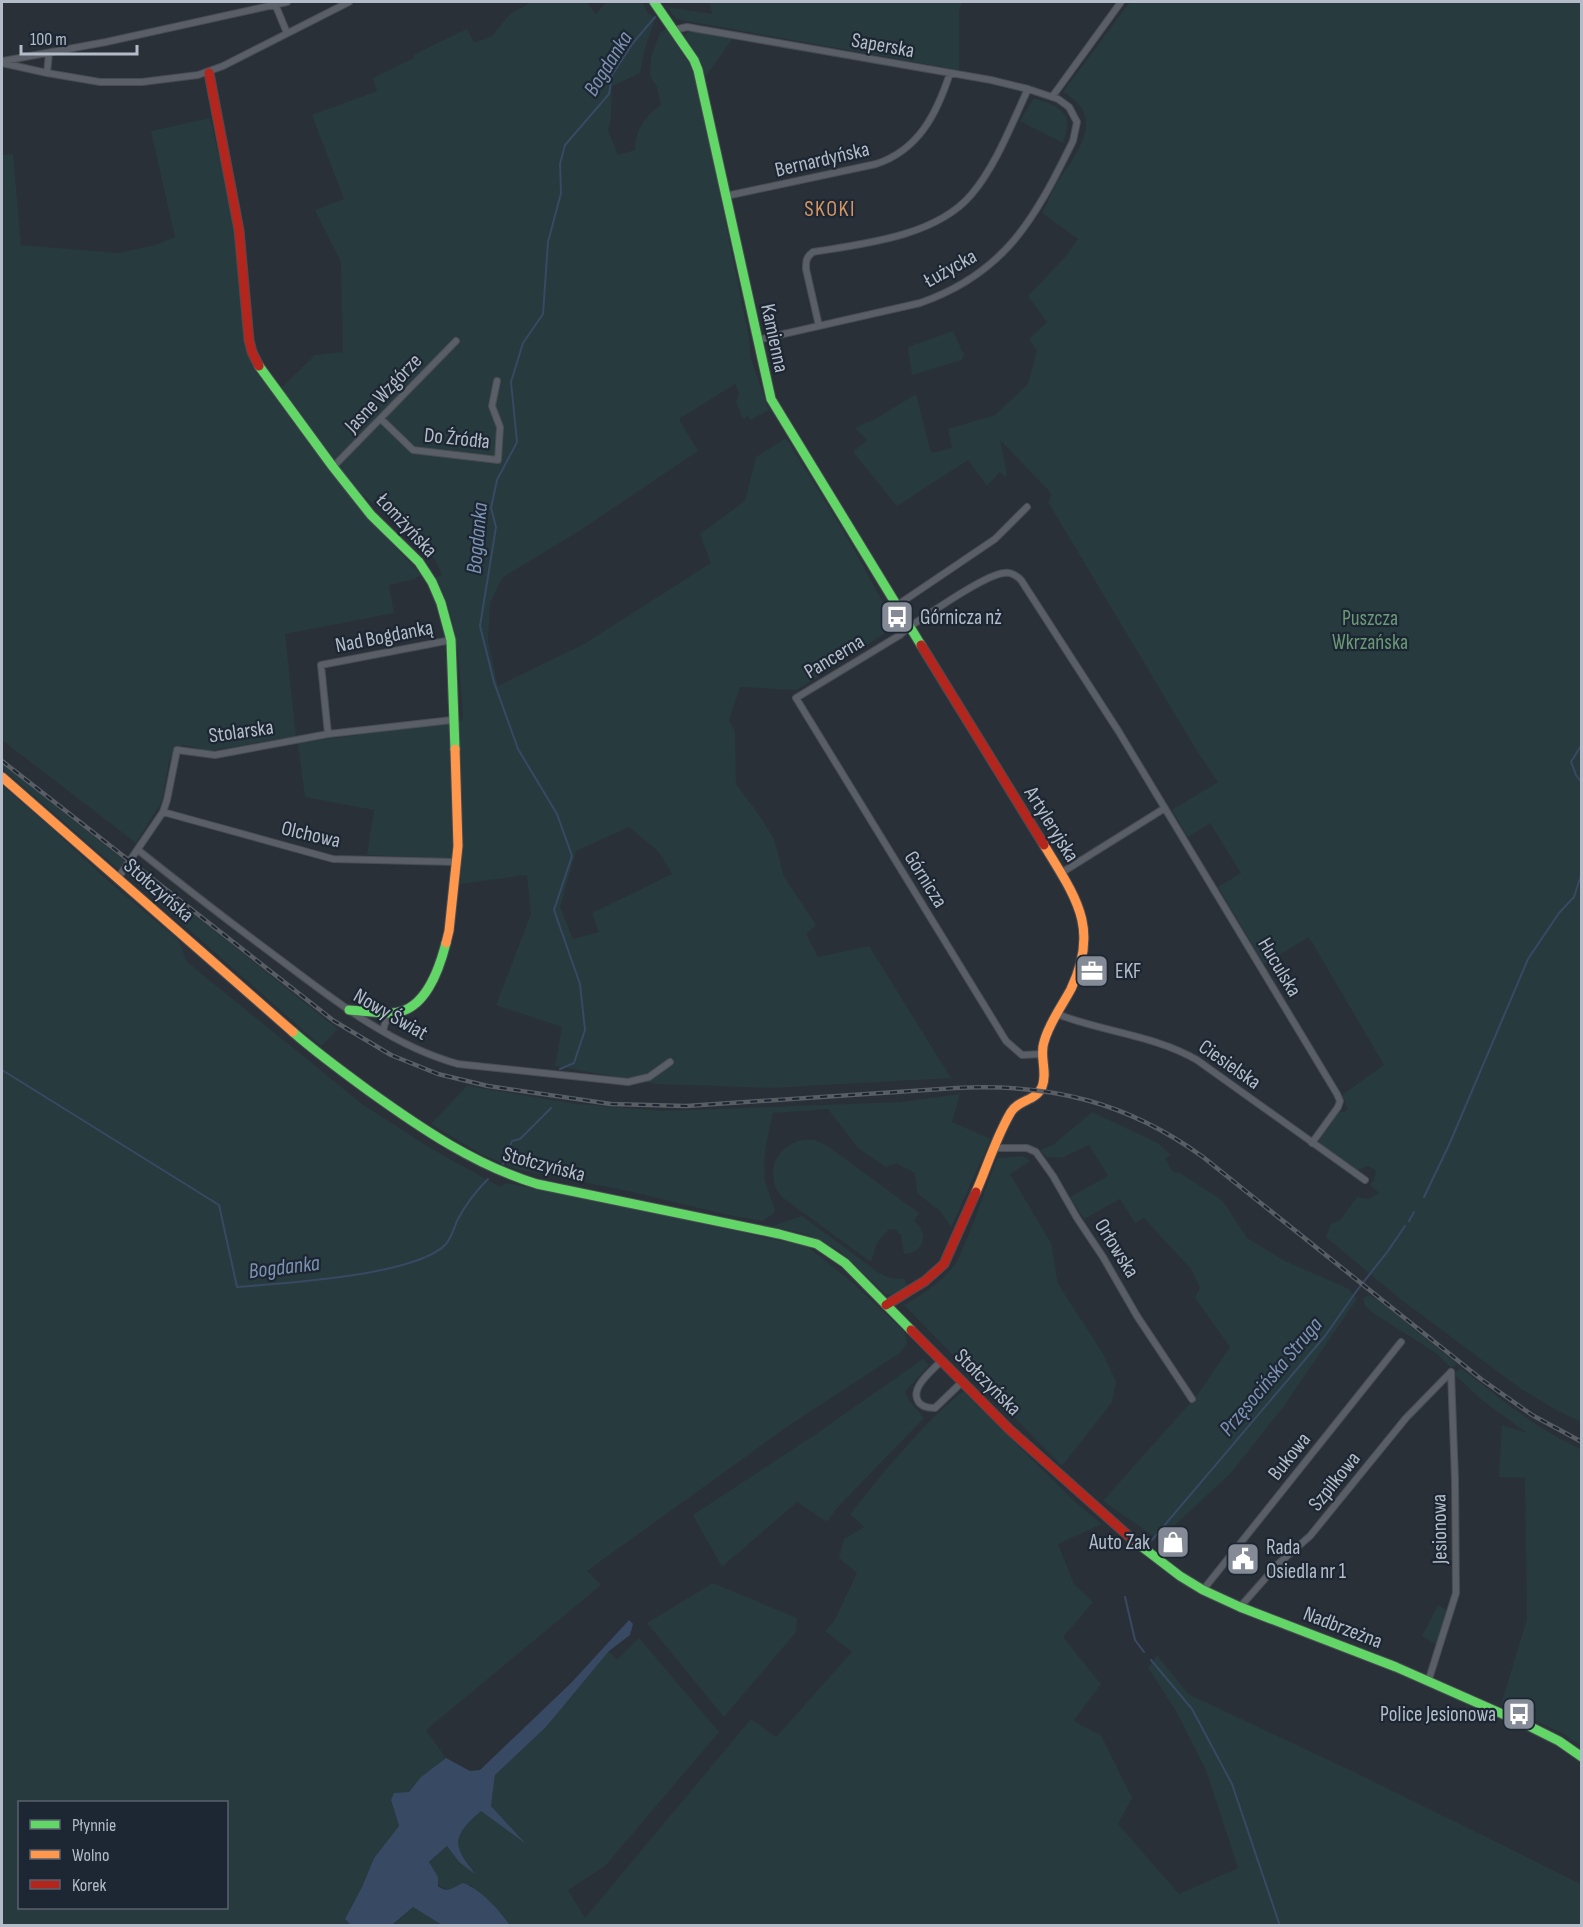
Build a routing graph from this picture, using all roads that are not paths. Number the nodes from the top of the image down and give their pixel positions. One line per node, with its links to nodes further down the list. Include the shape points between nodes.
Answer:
1 (287, 2): 5 (street)
2 (349, 2): 7 (street)
3 (654, 2): 6 (street, Kamienna)
4 (1121, 2): 14 (street)
5 (275, 4): 7 (street); 8 (street)
6 (674, 30): 12 (street, Saperska, via 687,27); 16 (street, Kamienna, via 698,70)
7 (287, 33): 11 (street)
8 (49, 53): 9 (street); 10 (street)
9 (2, 62): 10 (street)
10 (47, 73): 11 (street, via 100,82 155,81)
11 (208, 73): 22 (street, Łomżyńska, via 239,231 252,352)
12 (950, 73): 13 (street, Saperska); 16 (street, Bernardyńska, via 939,106 921,134 888,160)
13 (1028, 89): 14 (street, Saperska); 17 (street, via 981,182 953,212 900,235 809,255 806,269)
14 (1052, 97): 15 (street, Saperska, via 1066,104)
15 (1077, 118): 17 (street, Łużycka, via 1072,141 1038,207 1017,239 989,266 940,296)
16 (726, 196): 18 (street, Kamienna)
17 (819, 326): 18 (street, Łużycka)
18 (757, 340): 25 (street, Kamienna, via 771,399)
19 (456, 341): 21 (street, Jasne Wzgórze)
20 (497, 381): 21 (street, Do Źródła, via 492,406 500,427 498,460 413,450)
21 (381, 419): 22 (street, Jasne Wzgórze)
22 (333, 467): 27 (street, Łomżyńska, via 371,515 420,562 441,603)
23 (1027, 507): 25 (street, via 995,539)
24 (1013, 574): 26 (street, Pancerna, via 988,579); 32 (street, Huculska, via 1021,580 1071,656)
25 (896, 606): 26 (street, Kamienna)
26 (909, 627): 28 (street, Pancerna); 36 (street, Artyleryjska)
27 (451, 640): 29 (street, Łomżyńska); 30 (street, Nad Bogdanką, via 321,665)
28 (796, 698): 42 (street, Górnicza, via 1006,1041 1025,1056)
29 (452, 720): 30 (street, Stolarska); 35 (street, Łomżyńska, via 458,825)
30 (328, 734): 33 (street, Stolarska, via 215,754 177,750)
31 (2, 777): 37 (street, Stołczyńska)
32 (1165, 807): 36 (street); 44 (street, Huculska, via 1339,1097 1338,1107)
33 (163, 812): 34 (street, Stolarska); 35 (street, Olchowa, via 333,859)
34 (138, 850): 37 (street, Stolarska); 38 (street, Nowy Świat)
35 (455, 862): 39 (street, Łomżyńska, via 448,931 435,976 422,998)
36 (1061, 873): 40 (street, Artyleryjska, via 1080,913 1086,938 1080,965)
37 (118, 878): 47 (street, Stołczyńska, via 345,1075 454,1150 499,1172 537,1184 817,1244 838,1257)
38 (349, 1011): 39 (street, Łomżyńska); 41 (street, Nowy Świat)
39 (394, 1013): 41 (street)
40 (1057, 1014): 42 (street, Artyleryjska); 44 (street, Ciesielska, via 1181,1051)
41 (383, 1031): 43 (street, Nowy Świat, via 448,1062 492,1069 628,1082 649,1077)
42 (1042, 1054): 45 (street, via 1042,1087 1013,1109)
43 (670, 1062)
44 (1312, 1143): 46 (street, Ciesielska)
45 (994, 1148): 47 (street, via 944,1264); 52 (street, Orłowska, via 1027,1148 1036,1152)
46 (1365, 1180)
47 (886, 1305): 49 (street, Stołczyńska)
48 (1401, 1342): 54 (street, Bukowa)
49 (941, 1361): 51 (street, Stołczyńska); 51 (street, via 918,1385 919,1403 935,1408)
50 (1450, 1372): 55 (street, Szpilkowa, via 1411,1412 1310,1536 1278,1564); 56 (street, Jesionowa, via 1456,1593)
51 (962, 1382): 53 (street, Stołczyńska)
52 (1192, 1399)
53 (1104, 1513): 54 (street, Nadbrzeżna, via 1162,1563)
54 (1203, 1590): 55 (street, Nadbrzeżna)
55 (1240, 1607): 56 (street, Nadbrzeżna, via 1339,1643)
56 (1428, 1682): 57 (street, Nadbrzeżna, via 1538,1730)
57 (1581, 1757)

